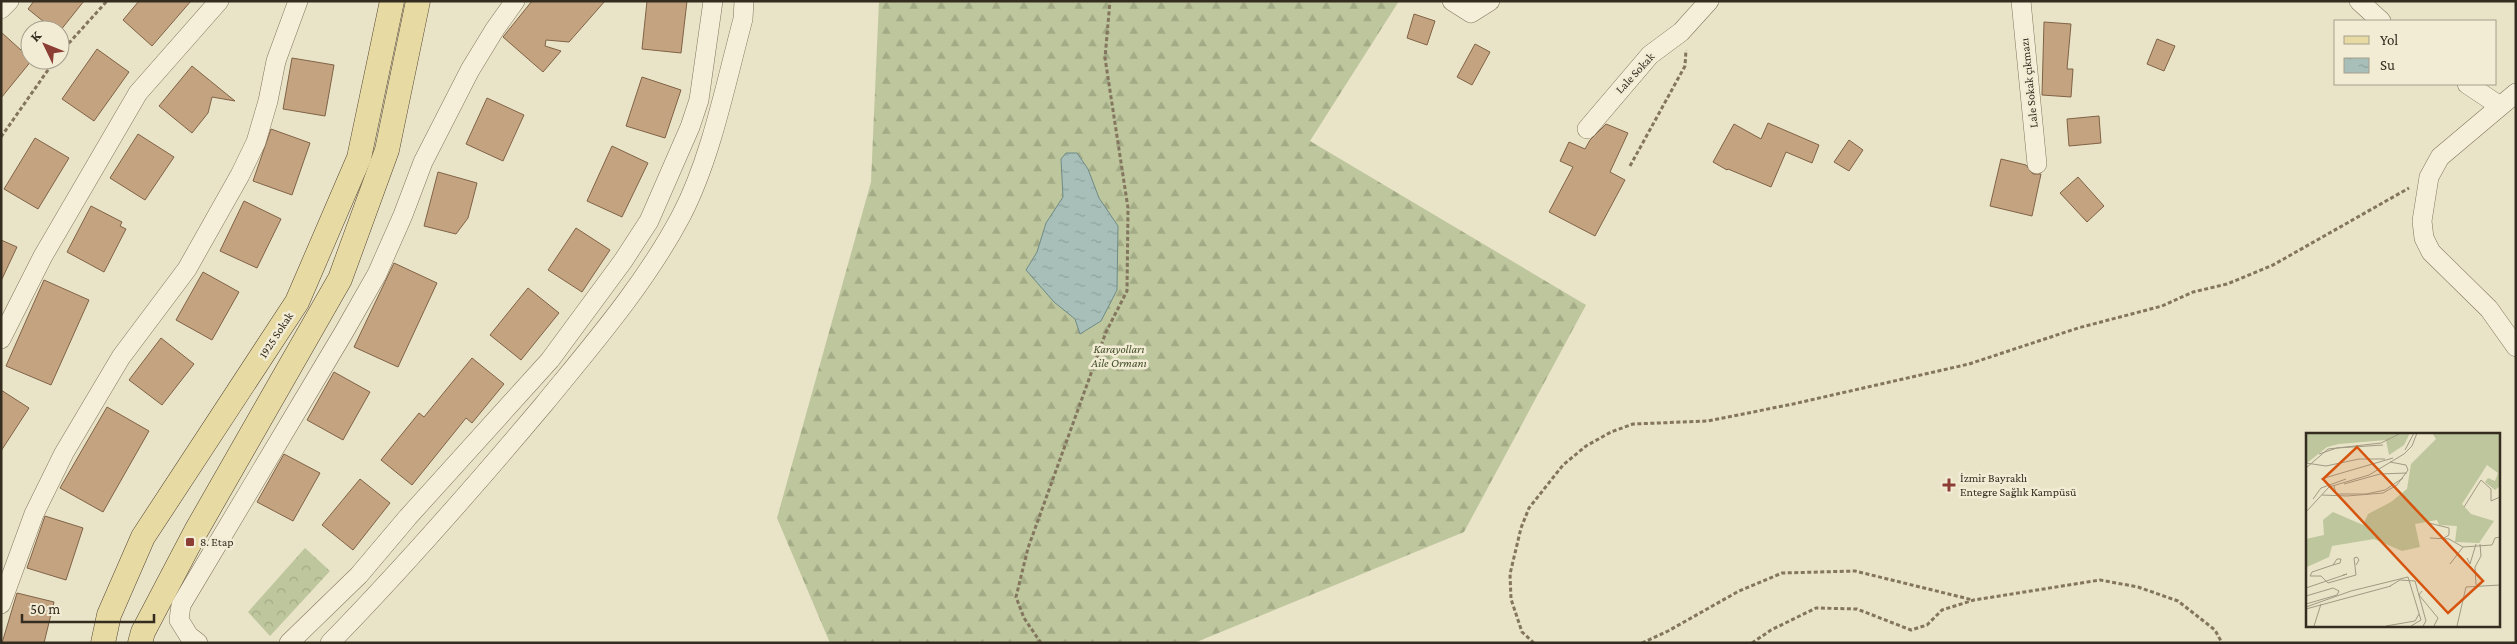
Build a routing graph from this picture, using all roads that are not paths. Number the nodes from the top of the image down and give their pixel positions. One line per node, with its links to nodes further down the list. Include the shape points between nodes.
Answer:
1 (9, 1): 14 (street)
2 (219, 1): 21 (street, via 138,94 43,256)
3 (298, 1): 25 (street, via 276,61 256,142 240,175 186,270 122,356 64,453 34,514)
4 (392, 1): 26 (main road, 1925 Sokak, via 359,158 297,302 143,537 109,615)
5 (418, 1): 23 (main road, 1925 Sokak, via 387,150 340,279)
6 (516, 1): 24 (street, via 494,28 423,162 377,274)
7 (713, 1): 29 (street, via 705,68 693,118 649,221 623,261 550,360 408,516 359,575)
8 (744, 1): 30 (street, via 743,19 699,173 682,214 661,251 603,332 492,466 399,573)
9 (1452, 1): 10 (street, via 1471,13)
10 (1490, 1)
11 (1710, 1): 19 (street, Lale Sokak, via 1681,32 1650,55)
12 (2021, 1): 20 (street, Lale Sokak çıkmazı)
13 (2359, 1): 15 (street)
14 (1, 10)
15 (2379, 20)
16 (2468, 85): 18 (street)
17 (2516, 93): 18 (street)
18 (2500, 106): 22 (street, via 2440,156 2429,177 2422,221 2424,238 2431,252 2489,309)
19 (1587, 130)
20 (2037, 164)
21 (1, 339)
22 (2516, 347)
23 (227, 476): 24 (street); 27 (main road, 1925 Sokak, via 147,624)
24 (249, 491): 28 (street, via 181,605 179,620)
25 (1, 604)
26 (103, 643)
27 (140, 643)
28 (198, 643)
29 (289, 643)
30 (330, 643)

